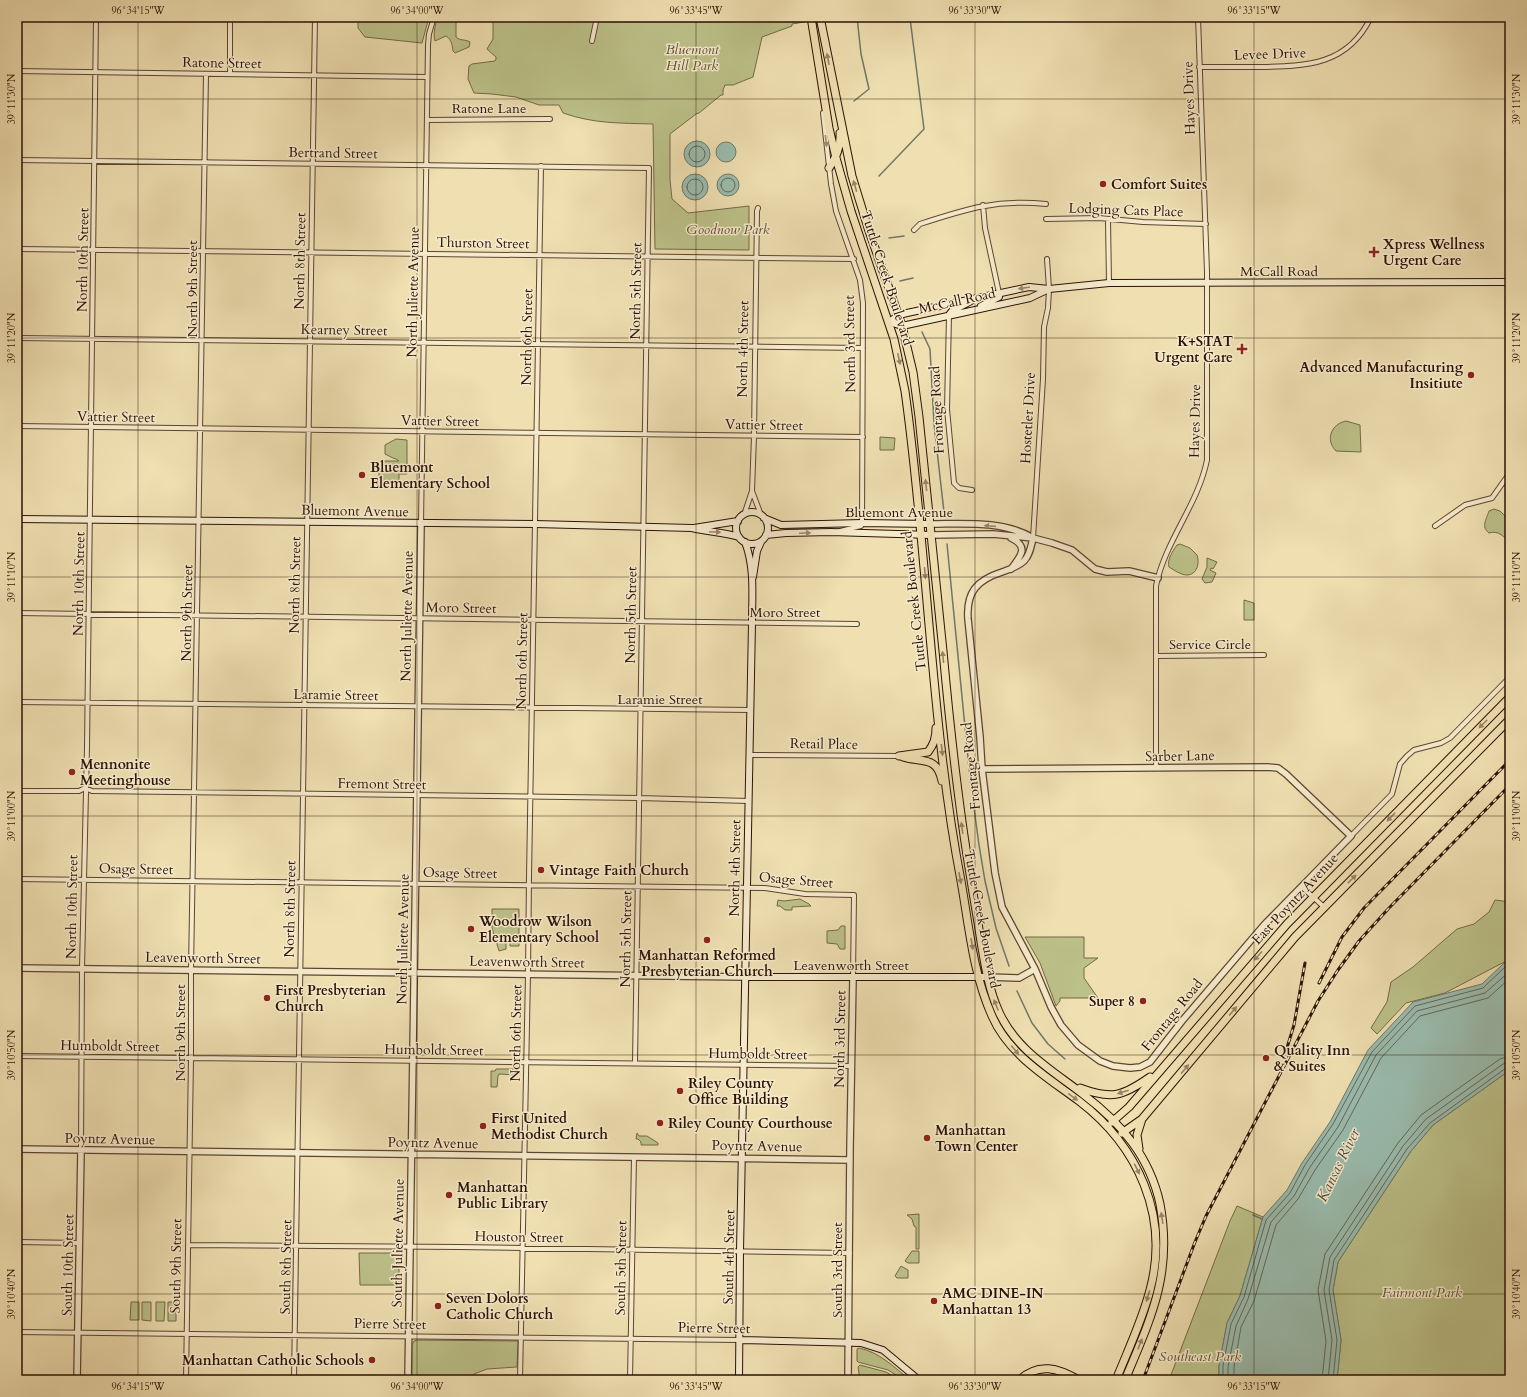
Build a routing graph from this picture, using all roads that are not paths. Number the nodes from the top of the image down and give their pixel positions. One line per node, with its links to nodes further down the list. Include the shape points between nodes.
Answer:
1 (96, 17): 13 (street, North 10th Street)
2 (230, 17): 15 (street)
3 (315, 17): 16 (street, North 8th Street)
4 (434, 17): 17 (street, North Juliette Avenue, via 429,34)
5 (596, 17): 10 (street)
6 (811, 17): 18 (highway, Tuttle Creek Boulevard)
7 (820, 17): 19 (highway, Tuttle Creek Boulevard, one-way to 7)
8 (1198, 17): 11 (street, Hayes Drive)
9 (1371, 17): 11 (street, Levee Drive, via 1355,42 1332,57 1316,63 1295,66)
10 (592, 41)
11 (1199, 67): 37 (street, Hayes Drive)
12 (17, 72): 13 (street, Ratone Street)
13 (96, 73): 14 (street, Ratone Street); 24 (street, North 10th Street)
14 (206, 74): 15 (street, Ratone Street); 25 (street, North 9th Street)
15 (230, 74): 16 (street, Ratone Street)
16 (314, 76): 17 (street, Ratone Street); 26 (street, North 8th Street)
17 (427, 77): 21 (street, North Juliette Avenue)
18 (822, 88): 22 (highway, Tuttle Creek Boulevard); 30 (street, North 3rd Street, one-way to 30)
19 (840, 115): 22 (highway, via 840,137); 57 (highway, Tuttle Creek Boulevard, one-way to 19, via 857,194)
20 (550, 119): 21 (street, Ratone Lane)
21 (428, 120): 27 (street, North Juliette Avenue)
22 (836, 158): 30 (highway); 58 (highway, Tuttle Creek Boulevard, via 851,211)
23 (17, 160): 24 (street, Bertrand Street)
24 (95, 161): 25 (street, Bertrand Street); 40 (street, North 10th Street)
25 (205, 162): 26 (street, Bertrand Street); 41 (street, North 9th Street)
26 (313, 164): 27 (street, Bertrand Street); 42 (street, North 8th Street)
27 (427, 165): 28 (street, Bertrand Street); 43 (street, North Juliette Avenue)
28 (540, 166): 29 (street, Bertrand Street); 44 (street, North 6th Street)
29 (649, 168): 45 (street, North 5th Street)
30 (829, 168): 47 (street, North 3rd Street, via 836,211)
31 (1508, 193): 49 (street)
32 (1046, 204): 33 (street, via 1026,202)
33 (983, 206): 38 (street, via 920,224); 53 (street, via 985,228)
34 (758, 208): 46 (street, North 4th Street)
35 (1046, 219): 36 (street, Lodging Cats Place)
36 (1108, 220): 37 (street, Lodging Cats Place); 50 (street)
37 (1206, 224): 51 (street, Hayes Drive)
38 (914, 230)
39 (17, 249): 40 (street, Thurston Street)
40 (94, 250): 41 (street, Thurston Street); 61 (street, North 10th Street)
41 (203, 251): 42 (street, Thurston Street); 62 (street, North 9th Street)
42 (312, 252): 43 (street, Thurston Street); 63 (street, North 8th Street)
43 (425, 254): 44 (street, Thurston Street); 64 (street, North Juliette Avenue)
44 (539, 255): 45 (street, Thurston Street); 65 (street, North 6th Street)
45 (648, 256): 46 (street, Thurston Street); 66 (street, North 5th Street)
46 (757, 258): 47 (street, Thurston Street); 67 (street, North 4th Street)
47 (854, 259): 68 (street, North 3rd Street, via 863,303)
48 (1047, 259): 52 (street, Hostetler Drive)
49 (1509, 282): 51 (main road, McCall Road); 78 (street)
50 (1109, 283): 51 (main road, McCall Road); 52 (main road, McCall Road)
51 (1207, 283): 108 (street, Hayes Drive, via 1207,460 1200,483)
52 (1049, 289): 53 (main road, McCall Road, one-way to 53, via 1029,287); 55 (main road, McCall Road, via 1030,298); 103 (street, Hostetler Drive, via 1044,327)
53 (1000, 293): 54 (main road, McCall Road); 55 (main road, via 995,300)
54 (977, 298): 56 (main road); 57 (main road, McCall Road)
55 (975, 309): 56 (main road, McCall Road)
56 (949, 315): 59 (main road, McCall Road); 80 (street, Frontage Road, via 947,409 954,483 960,488)
57 (899, 316): 58 (main road, McCall Road); 59 (highway, Tuttle Creek Boulevard)
58 (889, 322): 59 (main road, McCall Road); 92 (highway, Tuttle Creek Boulevard, one-way to 92, via 899,356 905,391)
59 (902, 326): 93 (highway, Tuttle Creek Boulevard, one-way to 59, via 916,394)
60 (17, 338): 61 (street, Kearney Street)
61 (93, 338): 62 (street, Kearney Street); 70 (street, North 10th Street)
62 (202, 340): 63 (street, Kearney Street); 71 (street, North 9th Street)
63 (310, 341): 64 (street, Kearney Street); 72 (street, North 8th Street)
64 (424, 342): 65 (street, Kearney Street); 73 (street, North Juliette Avenue)
65 (538, 344): 66 (street, Kearney Street); 74 (street, North 6th Street)
66 (647, 345): 67 (street, Kearney Street); 75 (street, North 5th Street)
67 (756, 346): 68 (street, Kearney Street); 76 (street, North 4th Street)
68 (863, 348): 77 (street, North 3rd Street)
69 (17, 426): 70 (street, Vattier Street)
70 (92, 427): 71 (street, Vattier Street); 85 (street, North 10th Street)
71 (201, 429): 72 (street, Vattier Street); 86 (street, North 9th Street)
72 (309, 430): 73 (street, Vattier Street); 88 (street, North 8th Street)
73 (422, 432): 74 (street, Vattier Street); 89 (street, North Juliette Avenue)
74 (537, 433): 75 (street, Vattier Street); 90 (street, North 6th Street)
75 (645, 434): 76 (street, Vattier Street); 95 (street, North 5th Street)
76 (754, 436): 77 (street, Vattier Street); 81 (street, North 4th Street)
77 (863, 437): 91 (street, North 3rd Street)
78 (1510, 458)
79 (1510, 465): 94 (street, via 1509,474 1492,498 1465,505)
80 (972, 490)
81 (752, 491): 82 (street, North 4th Street); 83 (street, North 4th Street)
82 (744, 515): 83 (main road, via 754,513); 87 (main road)
83 (762, 516): 91 (main road, Bluemont Avenue, via 781,525); 98 (main road, via 767,524)
84 (17, 519): 85 (main road, Bluemont Avenue)
85 (91, 520): 86 (main road, Bluemont Avenue); 110 (street, North 10th Street)
86 (199, 521): 88 (main road, Bluemont Avenue); 111 (street, North 9th Street)
87 (738, 521): 96 (main road, Bluemont Avenue); 102 (main road, via 736,528)
88 (307, 522): 89 (main road, Bluemont Avenue); 112 (street, North 8th Street)
89 (421, 524): 90 (main road, Bluemont Avenue); 113 (street, North Juliette Avenue)
90 (535, 524): 95 (main road, Bluemont Avenue); 114 (street, North 6th Street)
91 (862, 524): 92 (main road, Bluemont Avenue); 97 (street)
92 (919, 524): 93 (main road, Bluemont Avenue); 99 (highway, Tuttle Creek Boulevard)
93 (930, 524): 100 (highway, Tuttle Creek Boulevard); 103 (street, Bluemont Avenue, one-way to 93, via 1022,531 1009,528 970,524)
94 (1435, 526)
95 (644, 527): 96 (main road, Bluemont Avenue); 115 (street, North 5th Street)
96 (692, 528): 102 (main road, Bluemont Avenue, one-way to 102)
97 (832, 532): 98 (main road, Bluemont Avenue, one-way to 97); 99 (main road, Bluemont Avenue)
98 (766, 535): 105 (main road)
99 (920, 535): 100 (main road, Bluemont Avenue); 120 (highway, Tuttle Creek Boulevard, one-way to 120)
100 (931, 535): 101 (street, Bluemont Avenue); 169 (highway, Tuttle Creek Boulevard, one-way to 100, via 959,803)
101 (1004, 535): 103 (street, Bluemont Avenue); 106 (street, via 1019,542 1022,547 1022,552)
102 (739, 537): 104 (main road)
103 (1033, 538): 106 (street, Hostetler Drive, via 1025,560); 108 (street, Bluemont Avenue, via 1072,550 1095,569 1107,572 1129,571)
104 (745, 542): 105 (main road); 107 (main road, North 4th Street)
105 (761, 542): 107 (main road, North 4th Street)
106 (1011, 569): 135 (street, Frontage Road, via 980,581 970,597 967,609)
107 (753, 578): 116 (main road, North 4th Street)
108 (1158, 578): 119 (street, Hayes Drive, via 1155,592)
109 (17, 613): 110 (street, Moro Street)
110 (89, 614): 111 (street, Moro Street); 124 (street, North 10th Street)
111 (198, 616): 112 (street, Moro Street); 125 (street, North 9th Street)
112 (306, 617): 113 (street, Moro Street); 126 (street, North 8th Street)
113 (419, 618): 114 (street, Moro Street); 127 (street, North Juliette Avenue)
114 (534, 620): 115 (street, Moro Street); 128 (street, North 6th Street)
115 (642, 621): 116 (street, Moro Street); 129 (street, North 5th Street)
116 (752, 623): 117 (street, Moro Street); 130 (main road, North 4th Street)
117 (857, 624)
118 (1264, 655): 119 (street, Service Circle)
119 (1156, 656): 134 (street, Hayes Drive)
120 (934, 669): 133 (highway, via 934,744 928,752); 144 (highway, Tuttle Creek Boulevard, one-way to 144)
121 (1510, 677): 145 (street, Frontage Road, via 1450,738 1414,750 1407,756 1400,764 1392,794)
122 (1510, 697): 156 (highway, East Poyntz Avenue, one-way to 156)
123 (17, 702): 124 (street, Laramie Street)
124 (88, 703): 125 (street, Laramie Street); 136 (street, North 10th Street)
125 (196, 705): 126 (street, Laramie Street); 138 (street, North 9th Street)
126 (304, 706): 127 (street, Laramie Street); 139 (street, North 8th Street)
127 (418, 707): 128 (street, Laramie Street); 140 (street, North Juliette Avenue)
128 (532, 709): 129 (street, Laramie Street); 141 (street, North 6th Street)
129 (641, 710): 130 (street, Laramie Street); 142 (street, North 5th Street)
130 (751, 710): 132 (main road, North 4th Street)
131 (1510, 719): 157 (highway, East Poyntz Avenue, one-way to 131)
132 (749, 755): 133 (street, Retail Place); 143 (main road, North 4th Street)
133 (898, 756): 144 (highway, via 928,761 936,766)
134 (1156, 768): 135 (street, Sarber Lane); 145 (street, Sarber Lane, via 1278,768)
135 (982, 769): 160 (street, Frontage Road, via 995,873 1002,907)
136 (85, 788): 137 (street, Fremont Street, via 79,791); 138 (street, Fremont Street, via 92,791); 147 (street, North 10th Street)
137 (17, 791)
138 (194, 793): 139 (street, Fremont Street); 148 (street, North 9th Street)
139 (303, 794): 140 (street, Fremont Street); 149 (street, North 8th Street)
140 (417, 796): 141 (street, Fremont Street); 150 (street, North Juliette Avenue)
141 (531, 797): 142 (street, Fremont Street); 151 (street, North 6th Street)
142 (639, 798): 143 (street, Fremont Street); 152 (street, North 5th Street)
143 (749, 801): 154 (main road, North 4th Street)
144 (948, 803): 168 (highway, Tuttle Creek Boulevard, one-way to 168)
145 (1352, 836): 153 (street, Frontage Road)
146 (17, 879): 147 (street, Osage Street)
147 (84, 880): 148 (street, Osage Street); 159 (street, North 10th Street)
148 (193, 881): 149 (street, Osage Street); 161 (street, North 9th Street)
149 (302, 882): 150 (street, Osage Street); 162 (street, North 8th Street)
150 (416, 884): 151 (street, Osage Street); 163 (street, North Juliette Avenue)
151 (529, 885): 152 (street, Osage Street); 164 (street, North 6th Street)
152 (638, 887): 154 (street, Osage Street); 165 (street, North 5th Street)
153 (1302, 887): 156 (street); 160 (street, Frontage Road, via 1264,925 1150,1062 1140,1067 1113,1066 1100,1062 1078,1045 1051,1008)
154 (747, 888): 155 (street, Osage Street, via 805,894); 166 (main road, North 4th Street)
155 (854, 895): 167 (street, North 3rd Street)
156 (1313, 897): 157 (street); 179 (highway, East Poyntz Avenue, one-way to 179)
157 (1324, 907): 181 (highway, East Poyntz Avenue, one-way to 157, via 1272,964)
158 (17, 968): 159 (street, Leavenworth Street)
159 (82, 969): 161 (street, Leavenworth Street); 171 (street, North 10th Street)
160 (1035, 969): 169 (street, Leavenworth Street, via 1020,978)
161 (191, 970): 162 (street, Leavenworth Street); 172 (street, North 9th Street)
162 (300, 971): 163 (street, Leavenworth Street); 173 (street, North 8th Street)
163 (414, 972): 164 (street, Leavenworth Street); 174 (street, North Juliette Avenue)
164 (528, 974): 165 (street, Leavenworth Street); 175 (street, North 6th Street)
165 (636, 975): 166 (street, Leavenworth Street); 176 (street, North 5th Street)
166 (746, 977): 167 (main road, Leavenworth Street); 177 (main road, North 4th Street)
167 (853, 977): 168 (main road, Leavenworth Street); 178 (street, North 3rd Street)
168 (979, 977): 169 (main road, Leavenworth Street); 183 (highway, Tuttle Creek Boulevard, one-way to 183, via 984,998 994,1021 1008,1041 1038,1071)
169 (987, 977): 180 (highway, Tuttle Creek Boulevard, one-way to 169, via 1026,1050 1009,1031)
170 (17, 1056): 171 (street, Humboldt Street)
171 (82, 1056): 172 (street, Humboldt Street); 187 (street, North 10th Street)
172 (191, 1058): 173 (street, Humboldt Street); 188 (street, North 9th Street)
173 (299, 1059): 174 (street, Humboldt Street); 190 (street, North 8th Street)
174 (413, 1060): 175 (street, Humboldt Street); 191 (street, North Juliette Avenue)
175 (526, 1062): 176 (street, Humboldt Street); 192 (street, North 6th Street)
176 (635, 1063): 177 (street, Humboldt Street)
177 (744, 1064): 178 (street, Humboldt Street); 194 (main road, North 4th Street)
178 (851, 1066): 195 (street, North 3rd Street)
179 (1157, 1073): 180 (highway, one-way to 180, via 1138,1086 1114,1095 1090,1092); 182 (highway, East Poyntz Avenue)
180 (1066, 1082): 182 (highway, Tuttle Creek Boulevard)
181 (1142, 1119): 184 (highway, East Poyntz Avenue); 189 (highway, via 1136,1135)
182 (1115, 1120): 183 (highway, East Poyntz Avenue); 184 (highway, Tuttle Creek Boulevard)
183 (1108, 1126): 185 (highway, Tuttle Creek Boulevard)
184 (1125, 1132): 185 (highway, East Poyntz Avenue); 189 (highway, Tuttle Creek Boulevard)
185 (1116, 1137): 225 (highway, Tuttle Creek Boulevard, one-way to 225, via 1129,1154 1146,1190 1154,1222 1156,1254 1146,1304)
186 (17, 1149): 187 (street, Poyntz Avenue)
187 (82, 1150): 188 (street, Poyntz Avenue); 197 (street, South 10th Street)
188 (190, 1152): 190 (street, Poyntz Avenue); 198 (street, South 9th Street)
189 (1140, 1153): 226 (highway, one-way to 189, via 1154,1305 1164,1256 1163,1224 1158,1197)
190 (298, 1154): 191 (street, Poyntz Avenue); 199 (street, South 8th Street)
191 (412, 1155): 192 (street, Poyntz Avenue); 200 (street, South Juliette Avenue)
192 (524, 1156): 193 (street, Poyntz Avenue); 201 (street, North 6th Street)
193 (634, 1157): 194 (street, Poyntz Avenue); 202 (street, South 5th Street)
194 (742, 1158): 195 (street, Poyntz Avenue); 203 (main road, South 4th Street)
195 (850, 1160): 204 (street, South 3rd Street)
196 (17, 1242): 197 (street)
197 (80, 1243): 206 (street, South 10th Street)
198 (188, 1245): 199 (street, Houston Street); 207 (street, South 9th Street)
199 (296, 1246): 200 (street, Houston Street); 208 (street, South 8th Street)
200 (410, 1247): 201 (street, Houston Street); 209 (street, South Juliette Avenue)
201 (524, 1248): 202 (street, Houston Street); 210 (street, North 6th Street)
202 (633, 1250): 203 (street, Houston Street); 211 (street, South 5th Street)
203 (740, 1251): 204 (street, Houston Street); 212 (main road, South 4th Street)
204 (850, 1253): 213 (street, South 3rd Street)
205 (17, 1332): 206 (street, Pierre Street)
206 (78, 1332): 207 (street, Pierre Street); 214 (street, South 10th Street)
207 (187, 1334): 208 (street, Pierre Street); 215 (street, South 9th Street)
208 (295, 1335): 209 (street, Pierre Street); 216 (street, South 8th Street)
209 (409, 1336): 210 (street, Pierre Street); 217 (street, South Juliette Avenue)
210 (521, 1338): 211 (street, Pierre Street); 218 (street, North 6th Street)
211 (631, 1339): 212 (street, Pierre Street); 219 (street, South 5th Street)
212 (739, 1340): 213 (main road, Pierre Street); 220 (main road, South 4th Street)
213 (849, 1342): 221 (street, South 3rd Street); 222 (main road, Pierre Street, via 883,1350)
214 (77, 1380)
215 (186, 1380)
216 (294, 1380)
217 (408, 1380)
218 (520, 1380)
219 (630, 1380)
220 (739, 1380)
221 (848, 1380)
222 (919, 1380)
223 (1019, 1380): 224 (highway, via 1034,1370 1048,1368)
224 (1079, 1380)
225 (1116, 1380)
226 (1126, 1380)

